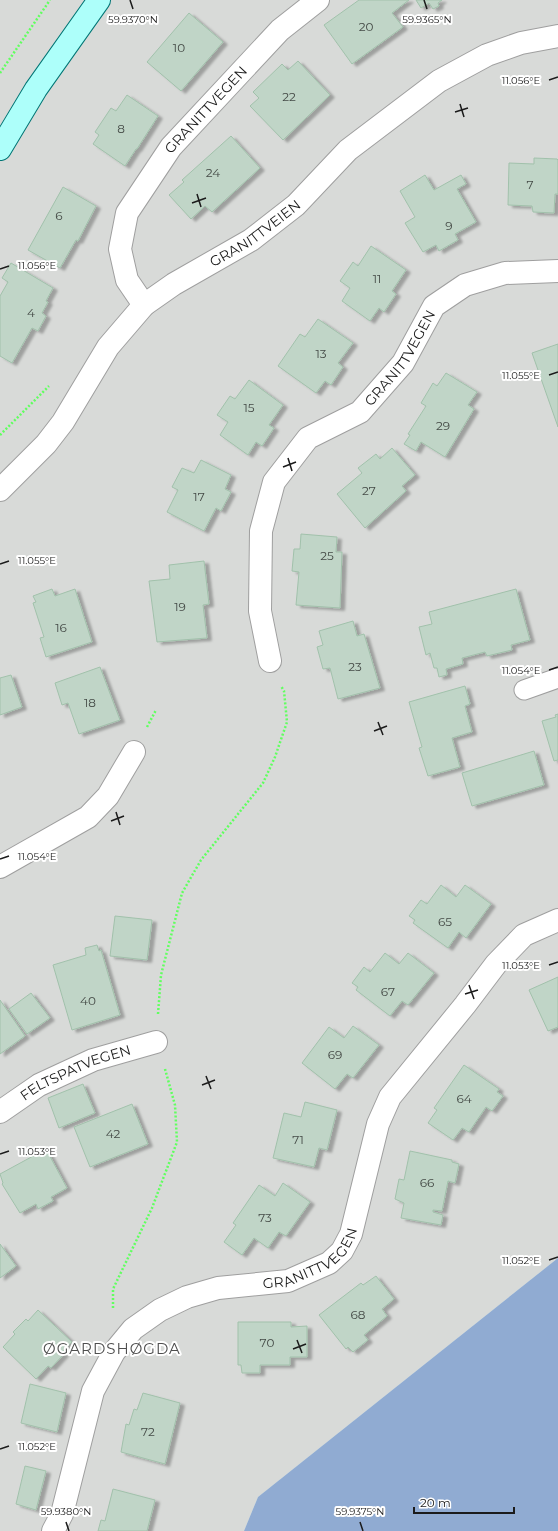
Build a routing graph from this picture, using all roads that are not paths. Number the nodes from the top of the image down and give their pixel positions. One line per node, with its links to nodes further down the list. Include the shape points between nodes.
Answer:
1 (99, 0): 4 (main road, via 40,82)
2 (318, 0): 6 (street, GRANITTVEGEN, via 280,30 171,147 127,213 120,249 127,280)
3 (558, 36): 6 (street, GRANITTVEIEN, via 521,43 487,55 439,81 348,150 296,206 251,240 174,284)
4 (0, 149)
5 (558, 271): 8 (street, GRANITTVEGEN, via 505,273 465,285 434,306 403,364 360,412 308,438 274,482 261,531 260,611)
6 (144, 305): 7 (street, GRANITTVEIEN, via 108,347 63,422 46,444)
7 (0, 490)
8 (270, 661)
9 (558, 678): 10 (lane)
10 (524, 690)
11 (134, 752): 12 (street, via 108,796 88,817)
12 (0, 867)
13 (558, 920): 16 (street, GRANITTVEGEN, via 524,935 496,964 390,1097 378,1124 351,1234 342,1251 328,1263 288,1281 218,1288 187,1297 160,1310 133,1329 114,1352 93,1391 62,1514)
14 (156, 1042): 15 (street, FELTSPATVEGEN, via 93,1060 39,1085)
15 (0, 1112)
16 (53, 1531)

